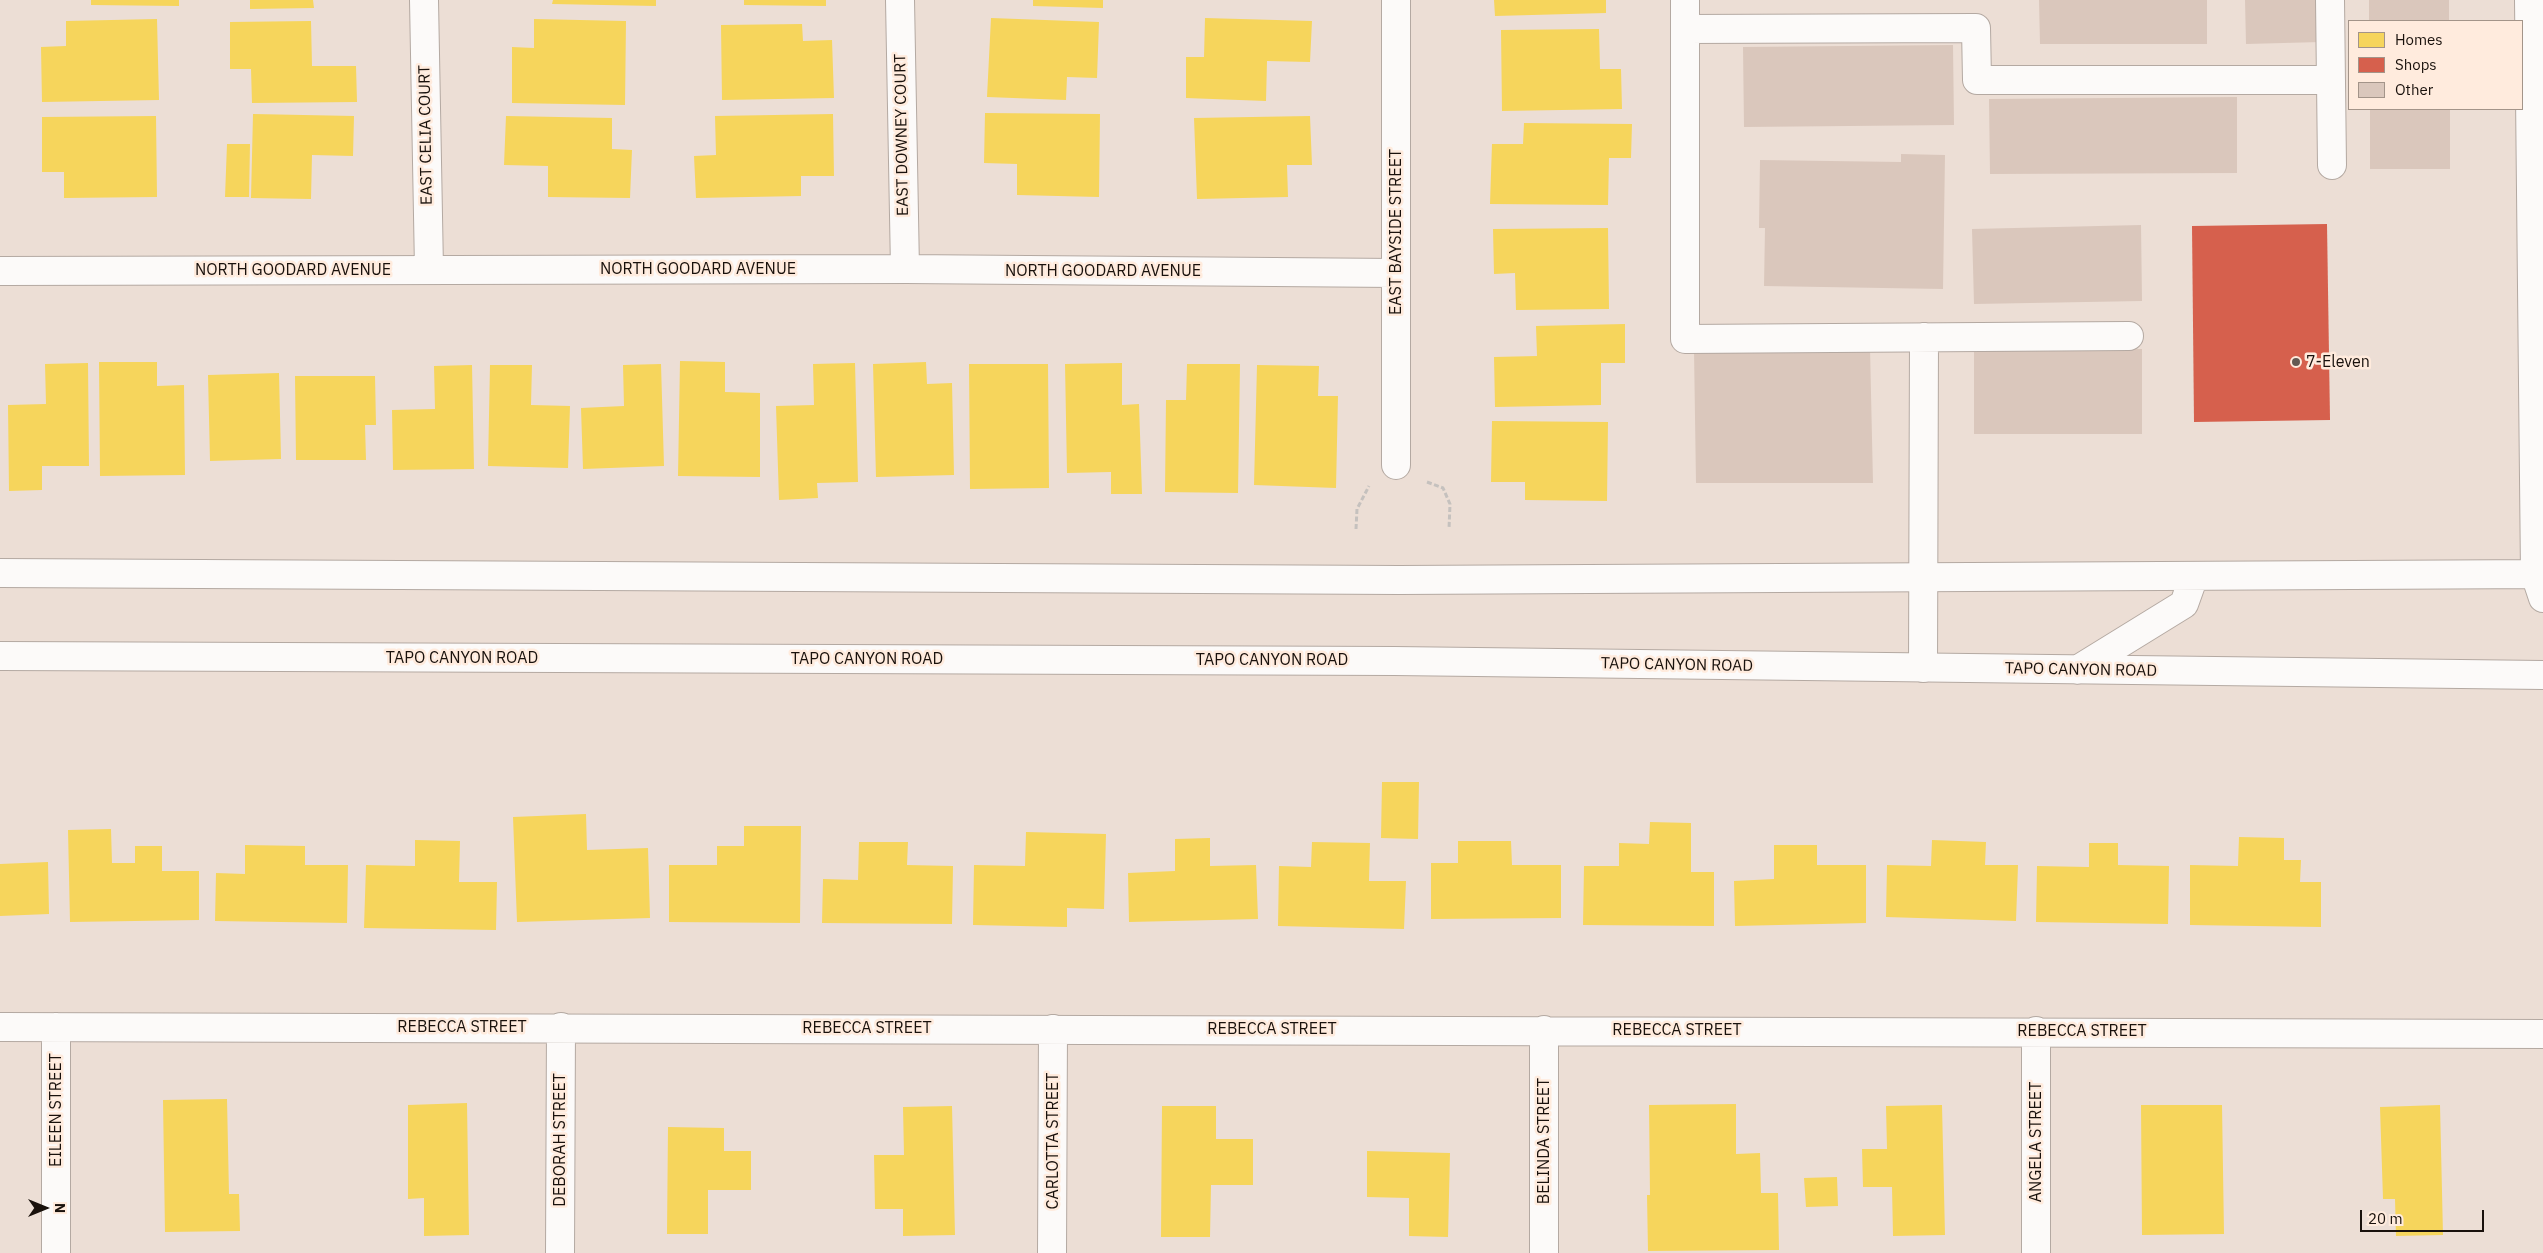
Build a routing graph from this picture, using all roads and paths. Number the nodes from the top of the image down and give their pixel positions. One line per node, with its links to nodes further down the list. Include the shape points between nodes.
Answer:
1 (424, 0): 10 (street, EAST CELIA COURT)
2 (900, 0): 11 (street, EAST DOWNEY COURT)
3 (1396, 0): 13 (street, EAST BAYSIDE STREET)
4 (1685, 0): 7 (street)
5 (2330, 0): 8 (street)
6 (2529, 0): 20 (street)
7 (1685, 29): 8 (street, via 1976,28 1977,80); 15 (street, via 1685,339)
8 (2331, 80): 9 (street)
9 (2332, 165)
10 (429, 269): 11 (street, NORTH GOODARD AVENUE); 12 (street, NORTH GOODARD AVENUE)
11 (905, 269): 13 (street, NORTH GOODARD AVENUE)
12 (0, 271)
13 (1396, 273): 16 (street, EAST BAYSIDE STREET)
14 (2129, 336): 15 (street)
15 (1924, 337): 19 (street)
16 (1396, 465)
17 (0, 573): 19 (street, via 1399,580)
18 (2194, 576): 19 (street); 20 (street); 23 (street, via 2184,604)
19 (1924, 578): 22 (street)
20 (2540, 582)
21 (0, 656): 22 (street, TAPO CANYON ROAD, via 1394,661)
22 (1923, 668): 23 (street, TAPO CANYON ROAD)
23 (2077, 670): 24 (street, TAPO CANYON ROAD)
24 (2543, 675)
25 (0, 1027): 26 (street, REBECCA STREET)
26 (56, 1027): 27 (street, REBECCA STREET); 32 (street, EILEEN STREET)
27 (561, 1028): 28 (street, REBECCA STREET); 33 (street, DEBORAH STREET)
28 (1053, 1029): 29 (street, REBECCA STREET); 34 (street, CARLOTTA STREET)
29 (1544, 1030): 30 (street, REBECCA STREET); 35 (street, BELINDA STREET)
30 (2036, 1031): 31 (street, REBECCA STREET); 36 (street, ANGELA STREET)
31 (2543, 1034)
32 (56, 1253)
33 (560, 1253)
34 (1052, 1253)
35 (1544, 1253)
36 (2036, 1253)

